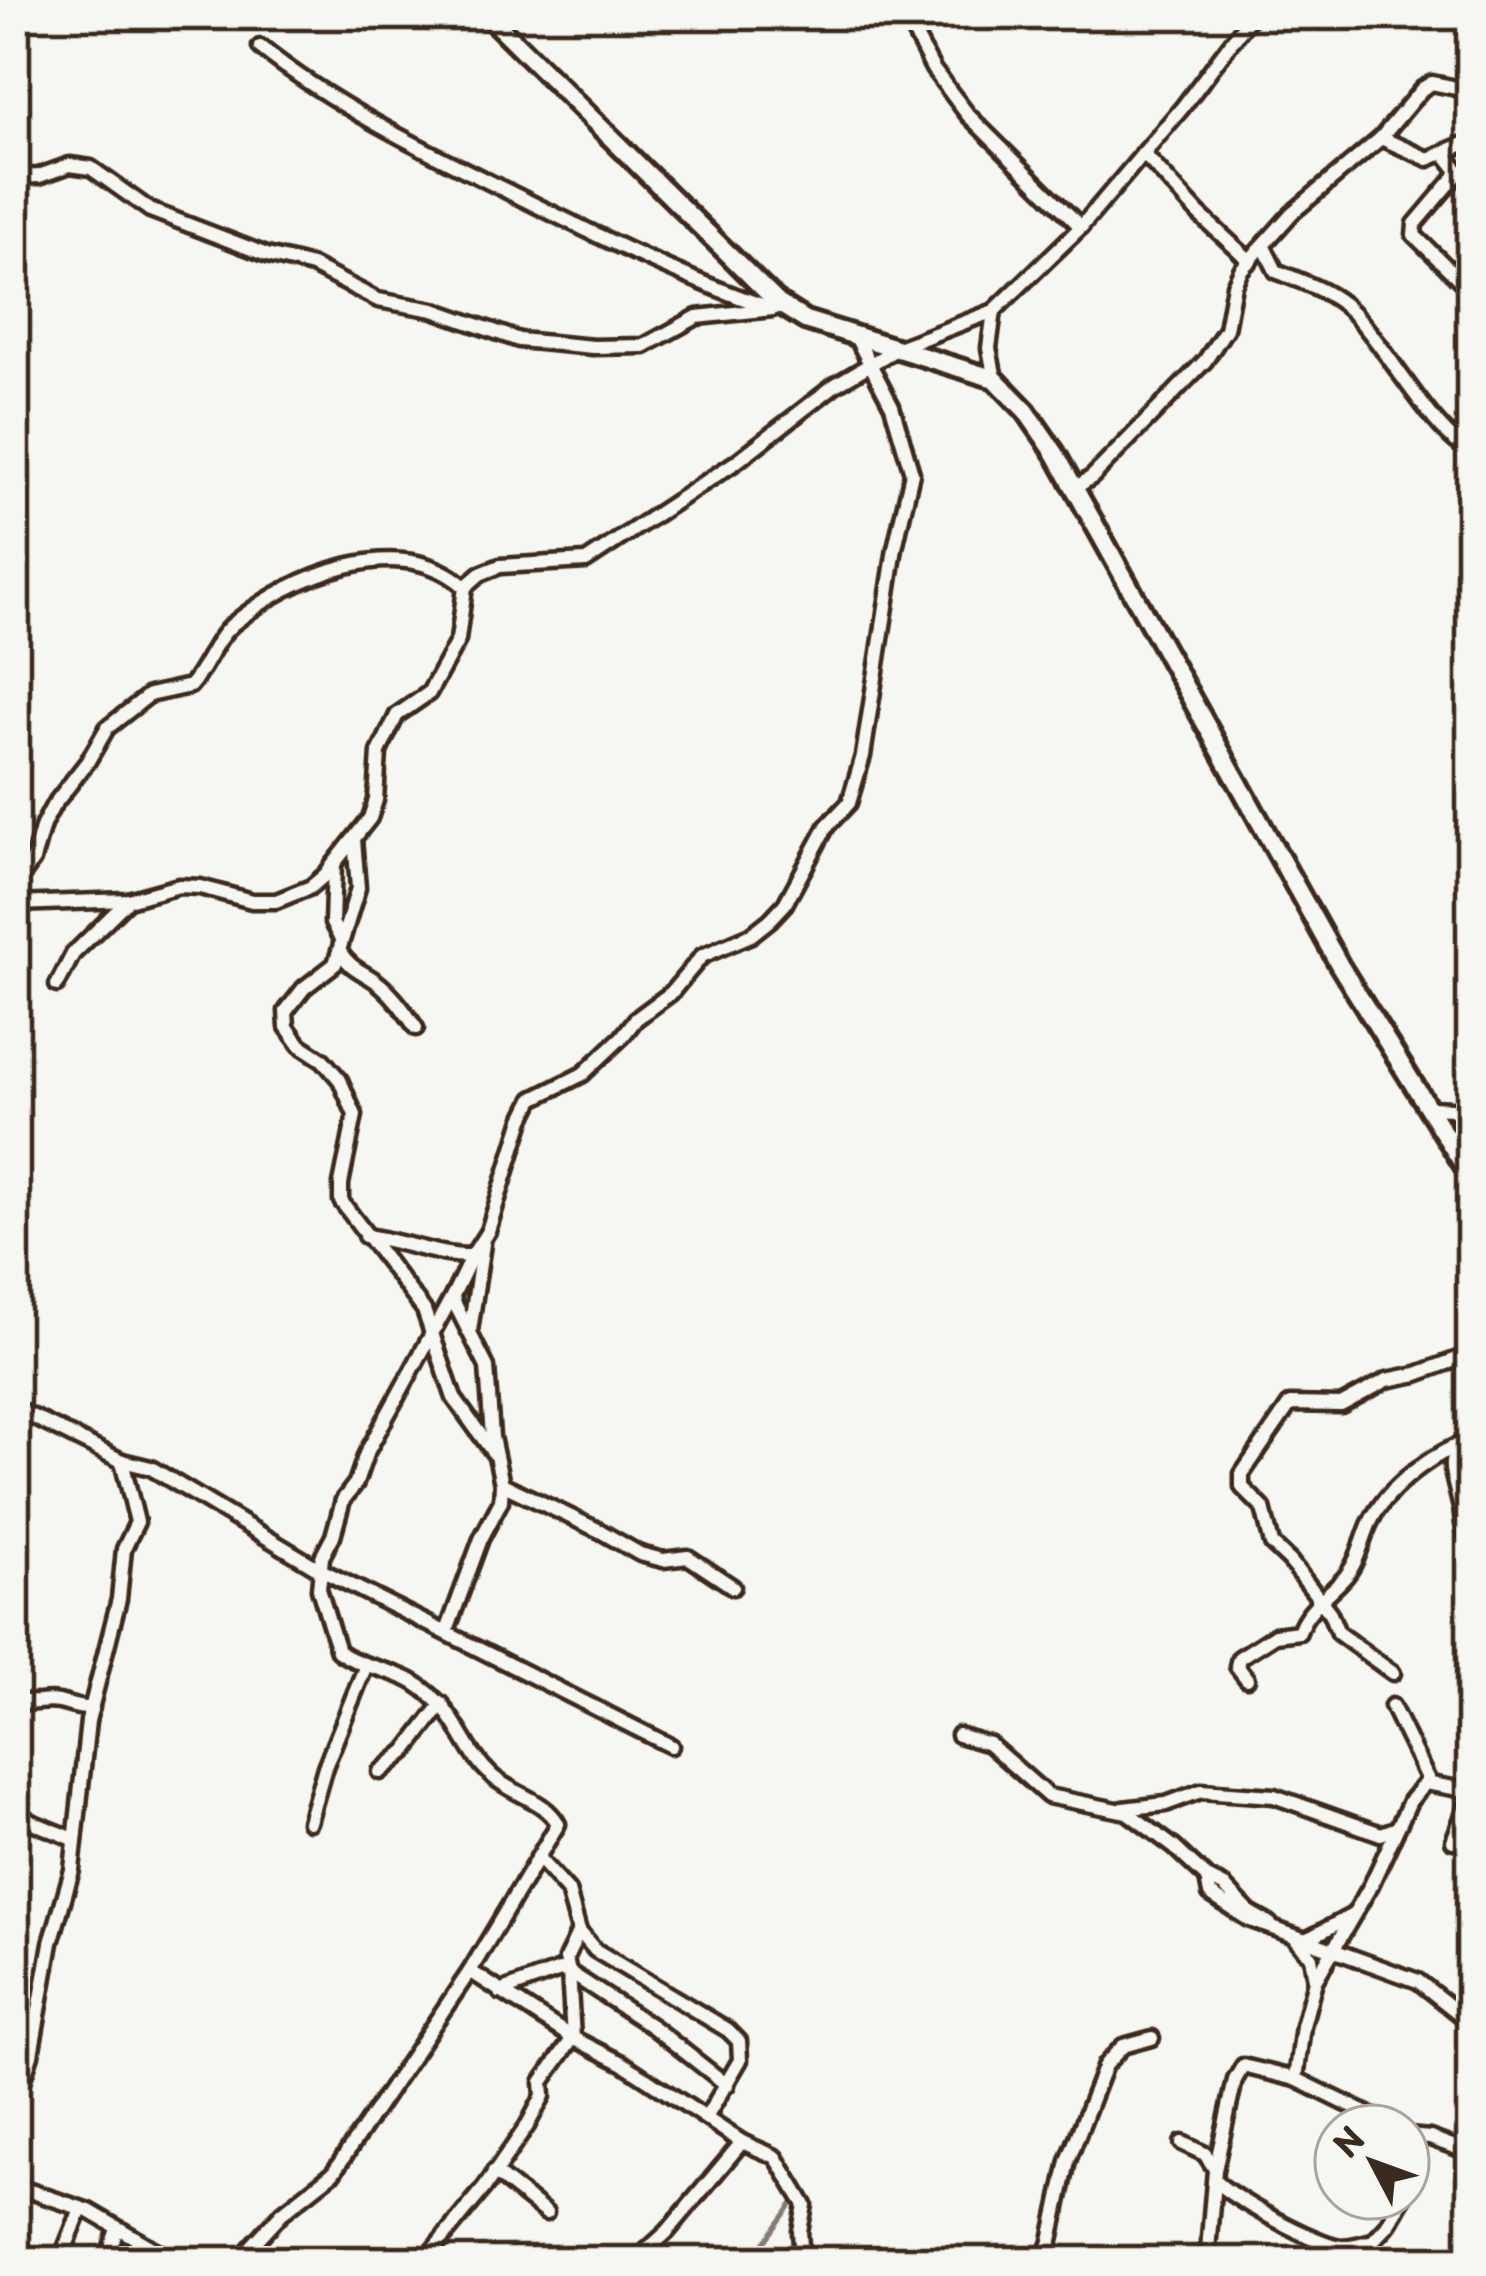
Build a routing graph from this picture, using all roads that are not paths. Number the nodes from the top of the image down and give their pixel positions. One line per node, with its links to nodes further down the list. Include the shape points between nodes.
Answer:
1 (487, 15): 18 (street)
2 (904, 15): 13 (street, via 968,116)
3 (1252, 15): 8 (street)
4 (260, 47): 17 (street, via 439,157 642,257)
5 (1471, 92): 6 (street, via 1432,83)
6 (1381, 138): 9 (street, via 1428,159); 14 (street)
7 (1471, 140): 9 (street)
8 (1143, 153): 13 (street); 15 (street)
9 (1444, 153): 11 (street)
10 (1471, 158): 11 (street)
11 (1459, 172): 16 (street, via 1415,224 1414,236)
12 (15, 177): 17 (street, via 91,168 150,210 312,266 378,300 460,317 519,340 644,346 697,317)
13 (1081, 227): 19 (street)
14 (1264, 247): 15 (street); 24 (street, via 1276,271 1354,312 1445,431)
15 (1250, 261): 25 (street, via 1236,277 1226,329 1204,361)
16 (1471, 291)
17 (773, 309): 18 (street)
18 (792, 311): 20 (street)
19 (994, 311): 21 (street); 23 (street)
20 (856, 338): 21 (street); 22 (street)
21 (898, 348): 22 (street); 23 (street)
22 (872, 364): 26 (street, via 586,561 500,566); 39 (street, via 913,472 849,803 770,920 702,956 583,1074 533,1099)
23 (995, 379): 25 (street, via 1040,430)
24 (1471, 451)
25 (1075, 488): 35 (street, via 1349,983)
26 (465, 587): 27 (street, via 458,640 425,699 405,707 388,730 376,800); 29 (street, via 428,564 378,560 313,578 250,613 227,630 190,686 149,695 107,728 53,806)
27 (354, 838): 28 (street); 32 (street, via 358,888)
28 (334, 864): 30 (street, via 310,887 276,901 179,886); 32 (street, via 332,923)
29 (15, 885)
30 (128, 900): 31 (street); 33 (street, via 73,953)
31 (15, 904)
32 (340, 945): 34 (street, via 353,970 380,984); 38 (street, via 335,964 291,1000 286,1027 349,1096 354,1133 341,1201)
33 (57, 985)
34 (416, 1028)
35 (1430, 1108): 36 (street, via 1452,1109); 37 (street)
36 (1471, 1123)
37 (1471, 1177)
38 (365, 1236): 40 (street); 43 (street, via 424,1310)
39 (483, 1242): 40 (street); 42 (street)
40 (472, 1256): 41 (street)
41 (453, 1295): 42 (street); 43 (street)
42 (470, 1332): 48 (street, via 488,1367)
43 (431, 1333): 48 (street, via 454,1398); 52 (street, via 343,1500)
44 (1471, 1354): 54 (street, via 1387,1380 1341,1406 1290,1404 1256,1449 1242,1487 1263,1508 1272,1544)
45 (15, 1408): 49 (street)
46 (1471, 1424): 47 (street)
47 (1458, 1445): 51 (street, via 1449,1466); 54 (street, via 1389,1494 1352,1568)
48 (495, 1455): 50 (street)
49 (122, 1461): 52 (street, via 185,1486); 62 (street, via 136,1522)
50 (502, 1484): 53 (street, via 640,1554 688,1557); 55 (street)
51 (1471, 1540)
52 (319, 1569): 55 (street); 56 (street, via 332,1640)
53 (733, 1587)
54 (1320, 1602): 57 (street, via 1338,1633); 58 (street, via 1299,1632 1244,1653 1237,1666)
55 (447, 1631): 64 (street)
56 (366, 1665): 60 (street, via 411,1680); 70 (street)
57 (1393, 1672)
58 (1247, 1679)
59 (15, 1700): 62 (street)
60 (442, 1704): 65 (street); 74 (street, via 494,1778 555,1816)
61 (1392, 1706): 66 (street)
62 (92, 1708): 72 (street)
63 (958, 1735): 69 (street, via 989,1744 1048,1796)
64 (671, 1746)
65 (380, 1772)
66 (1430, 1782): 67 (street); 71 (street)
67 (1471, 1792): 73 (street)
68 (15, 1808): 72 (street)
69 (1121, 1810): 71 (street, via 1219,1791 1274,1796 1381,1834); 77 (street, via 1250,1913)
70 (309, 1822)
71 (1398, 1828): 75 (street)
72 (75, 1840): 90 (street)
73 (1453, 1841)
74 (539, 1858): 76 (street, via 568,1891); 80 (street)
75 (1352, 1916): 78 (street); 79 (street)
76 (579, 1931): 81 (street); 88 (street, via 595,1950 733,2034 741,2048)
77 (1288, 1931): 78 (street); 82 (street, via 1311,1958)
78 (1306, 1940): 79 (street)
79 (1333, 1953): 82 (street); 84 (street, via 1418,1982)
80 (470, 1971): 83 (street); 107 (street, via 333,2173)
81 (568, 1972): 83 (street); 85 (street); 88 (street)
82 (1316, 1981): 87 (street)
83 (500, 1992): 85 (street)
84 (1471, 2023)
85 (573, 2038): 91 (street); 96 (street)
86 (1151, 2038): 111 (street, via 1123,2046 1105,2065)
87 (1296, 2079): 89 (street); 97 (street, via 1239,2069)
88 (727, 2086): 91 (street)
89 (1343, 2102)
90 (15, 2103)
91 (706, 2118): 93 (street)
92 (1432, 2140): 95 (street)
93 (742, 2142): 109 (street); 110 (street, via 776,2157 803,2199)
94 (1182, 2143): 97 (street, via 1205,2154)
95 (1471, 2153)
96 (494, 2172): 100 (street); 108 (street)
97 (1215, 2175): 103 (street, via 1256,2210 1328,2243); 112 (street)
98 (15, 2186): 99 (street)
99 (81, 2209): 102 (street); 104 (street)
100 (546, 2213)
101 (1390, 2222): 103 (street)
102 (117, 2229): 105 (street); 106 (street)
103 (1369, 2242): 113 (street)
104 (59, 2261)
105 (106, 2261)
106 (175, 2261)
107 (238, 2261)
108 (424, 2261)
109 (635, 2261)
110 (802, 2261)
111 (1040, 2261)
112 (1207, 2261)
113 (1354, 2261)

